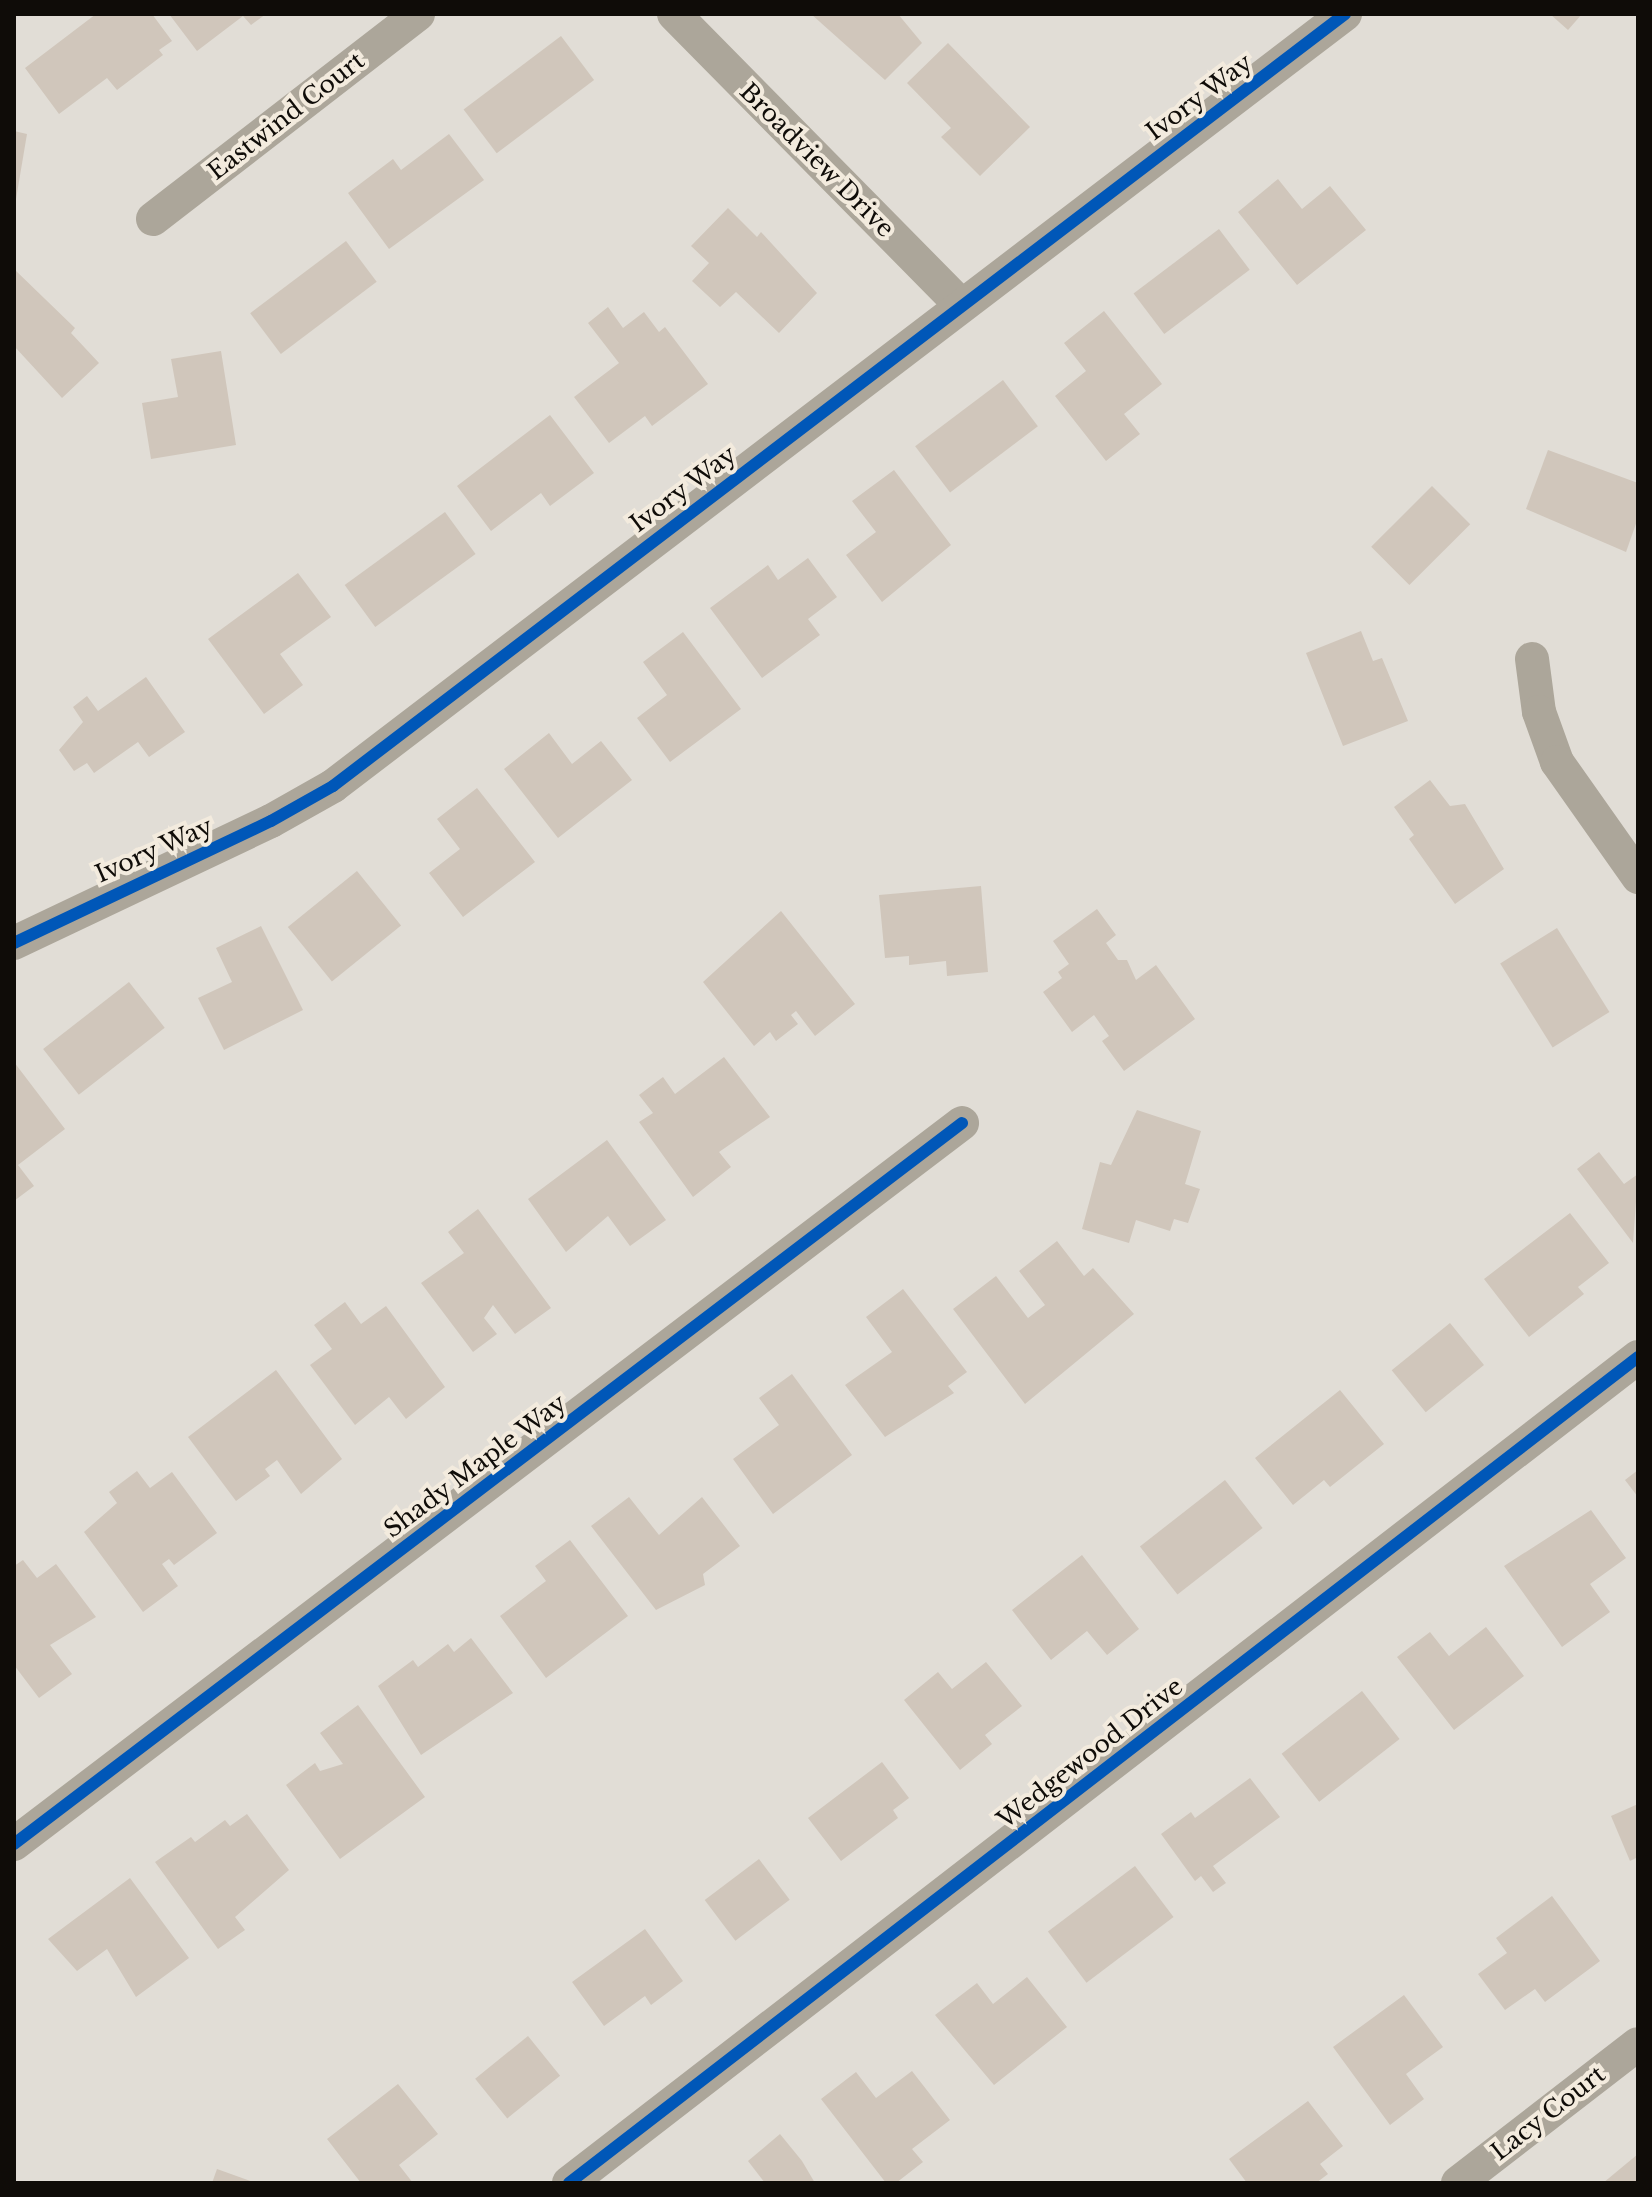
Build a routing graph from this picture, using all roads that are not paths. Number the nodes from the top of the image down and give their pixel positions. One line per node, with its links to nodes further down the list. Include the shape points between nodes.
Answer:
1 (418, 14): 4 (street, Eastwind Court)
2 (674, 14): 5 (street, Broadview Drive)
3 (1345, 14): 5 (street, Ivory Way)
4 (153, 219)
5 (961, 305): 8 (street, Ivory Way, via 333,786)
6 (1532, 659): 7 (street, via 1539,712 1557,762)
7 (1638, 877)
8 (14, 943)
9 (962, 1123): 11 (street, Shady Maple Way)
10 (1638, 1357): 13 (street, Wedgewood Drive)
11 (14, 1844)
12 (1638, 2044): 14 (street, Lacy Court)
13 (569, 2183)
14 (1458, 2183)

